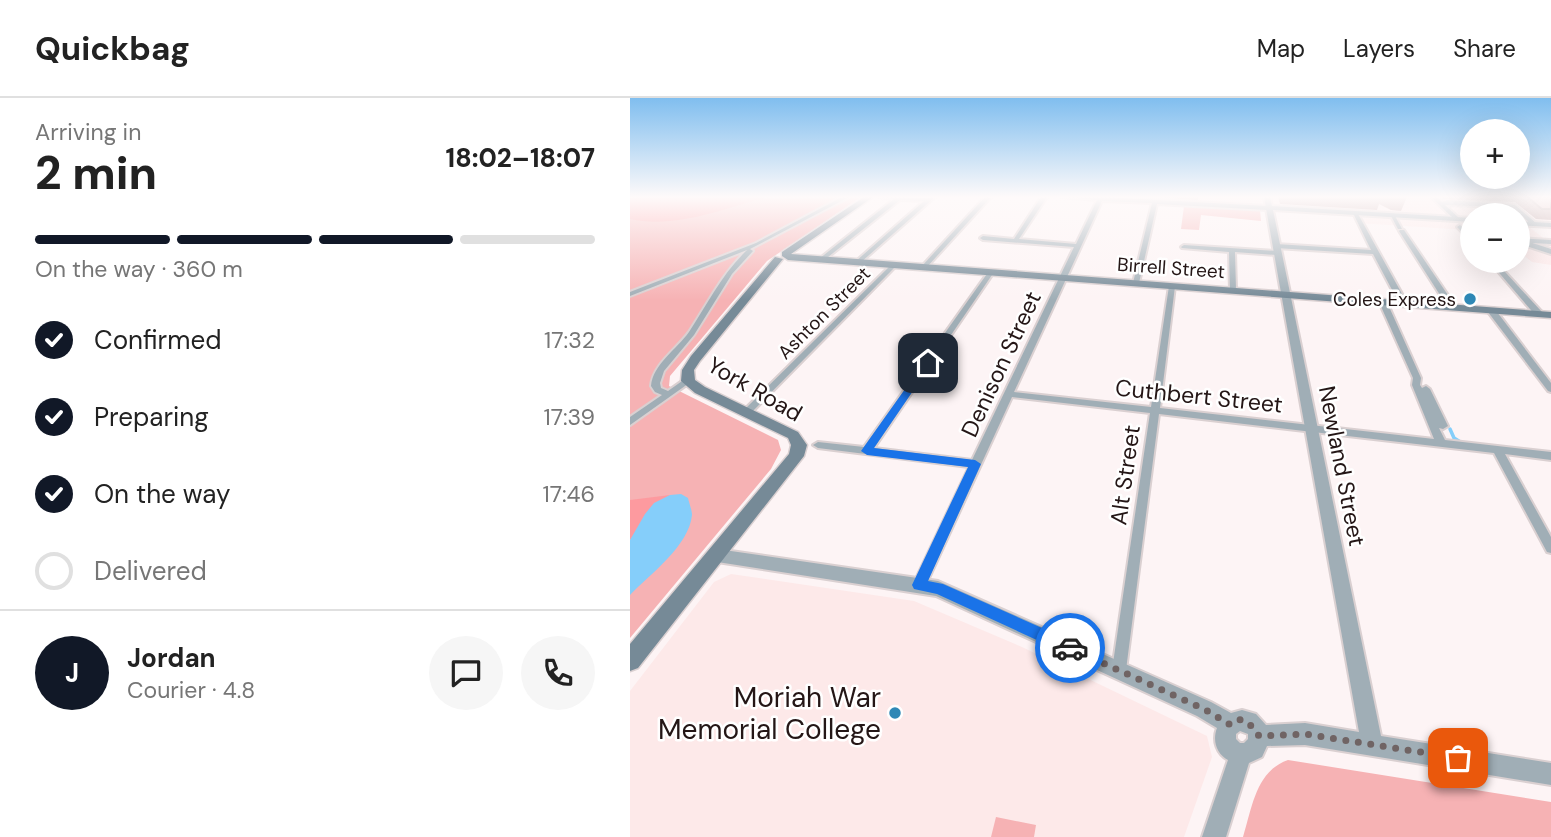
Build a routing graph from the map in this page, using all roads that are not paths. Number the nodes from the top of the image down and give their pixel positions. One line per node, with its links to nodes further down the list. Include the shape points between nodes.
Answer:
1 (781, 231): 16 (street)
2 (820, 231): 24 (main road, York Road)
3 (857, 231): 25 (street)
4 (893, 231): 26 (street)
5 (956, 231): 28 (street)
6 (1022, 231): 13 (street)
7 (1086, 231): 18 (street, Denison Street)
8 (1148, 231): 32 (street)
9 (1273, 231): 20 (street, Newland Street)
10 (1364, 231): 22 (street)
11 (1403, 231): 39 (street)
12 (983, 238): 13 (street)
13 (1016, 241): 18 (street)
14 (1530, 241): 15 (street)
15 (1551, 242)
16 (758, 244): 35 (street); 45 (street, via 731,270 683,345 661,370 656,386)
17 (1530, 245): 23 (street)
18 (1079, 246): 31 (street, Denison Street)
19 (1184, 247): 21 (street)
20 (1276, 249): 21 (street); 22 (street); 36 (street, Newland Street)
21 (1232, 250): 34 (street)
22 (1375, 252): 38 (street)
23 (1551, 252)
24 (784, 257): 25 (main road, Birrell Street); 43 (main road, York Road, via 695,359)
25 (821, 260): 26 (main road, Birrell Street)
26 (858, 262): 27 (main road, Birrell Street)
27 (894, 265): 28 (main road, Birrell Street); 48 (street, Ashton Street)
28 (924, 267): 29 (main road, Birrell Street)
29 (991, 272): 31 (main road, Birrell Street); 54 (street)
30 (1504, 273): 41 (street)
31 (1063, 278): 32 (main road, Birrell Street); 46 (street, Denison Street)
32 (1136, 283): 33 (main road, Birrell Street)
33 (1172, 286): 34 (main road, Birrell Street); 47 (street, Alt Street)
34 (1233, 290): 36 (main road, Birrell Street)
35 (630, 294)
36 (1286, 294): 37 (main road, Birrell Street); 51 (street, Newland Street)
37 (1383, 302): 38 (main road, Birrell Street); 42 (street)
38 (1403, 303): 39 (main road, Birrell Street)
39 (1452, 307): 40 (main road, Birrell Street)
40 (1491, 310): 41 (main road, Birrell Street); 44 (street)
41 (1545, 314)
42 (1417, 378): 50 (street); 52 (street)
43 (688, 382): 45 (street); 48 (main road, York Road)
44 (1551, 389)
45 (668, 394): 49 (street)
46 (1009, 394): 47 (street, Cuthbert Street); 57 (street, Denison Street)
47 (1155, 410): 51 (street, Cuthbert Street); 62 (street, Alt Street)
48 (746, 413): 59 (main road, York Road, via 793,435 798,451)
49 (630, 422)
50 (1443, 426)
51 (1312, 428): 52 (street, Cuthbert Street); 65 (street, Newland Street)
52 (1441, 443): 55 (street, Cuthbert Street)
53 (818, 445): 54 (street)
54 (867, 451): 57 (street)
55 (1498, 451): 56 (street, Cuthbert Street); 58 (street)
56 (1551, 456)
57 (975, 464): 60 (street, Denison Street)
58 (1551, 548)
59 (716, 556): 60 (street); 61 (main road, York Road)
60 (919, 585): 62 (street, via 938,589)
61 (630, 661)
62 (1119, 670): 63 (street)
63 (1229, 724): 64 (street, via 1237,719 1248,722); 66 (street, via 1227,741)
64 (1259, 736): 65 (street, via 1305,734); 66 (street, via 1255,751)
65 (1372, 744): 67 (street)
66 (1241, 754): 68 (street)
67 (1551, 774)
68 (1214, 837)

